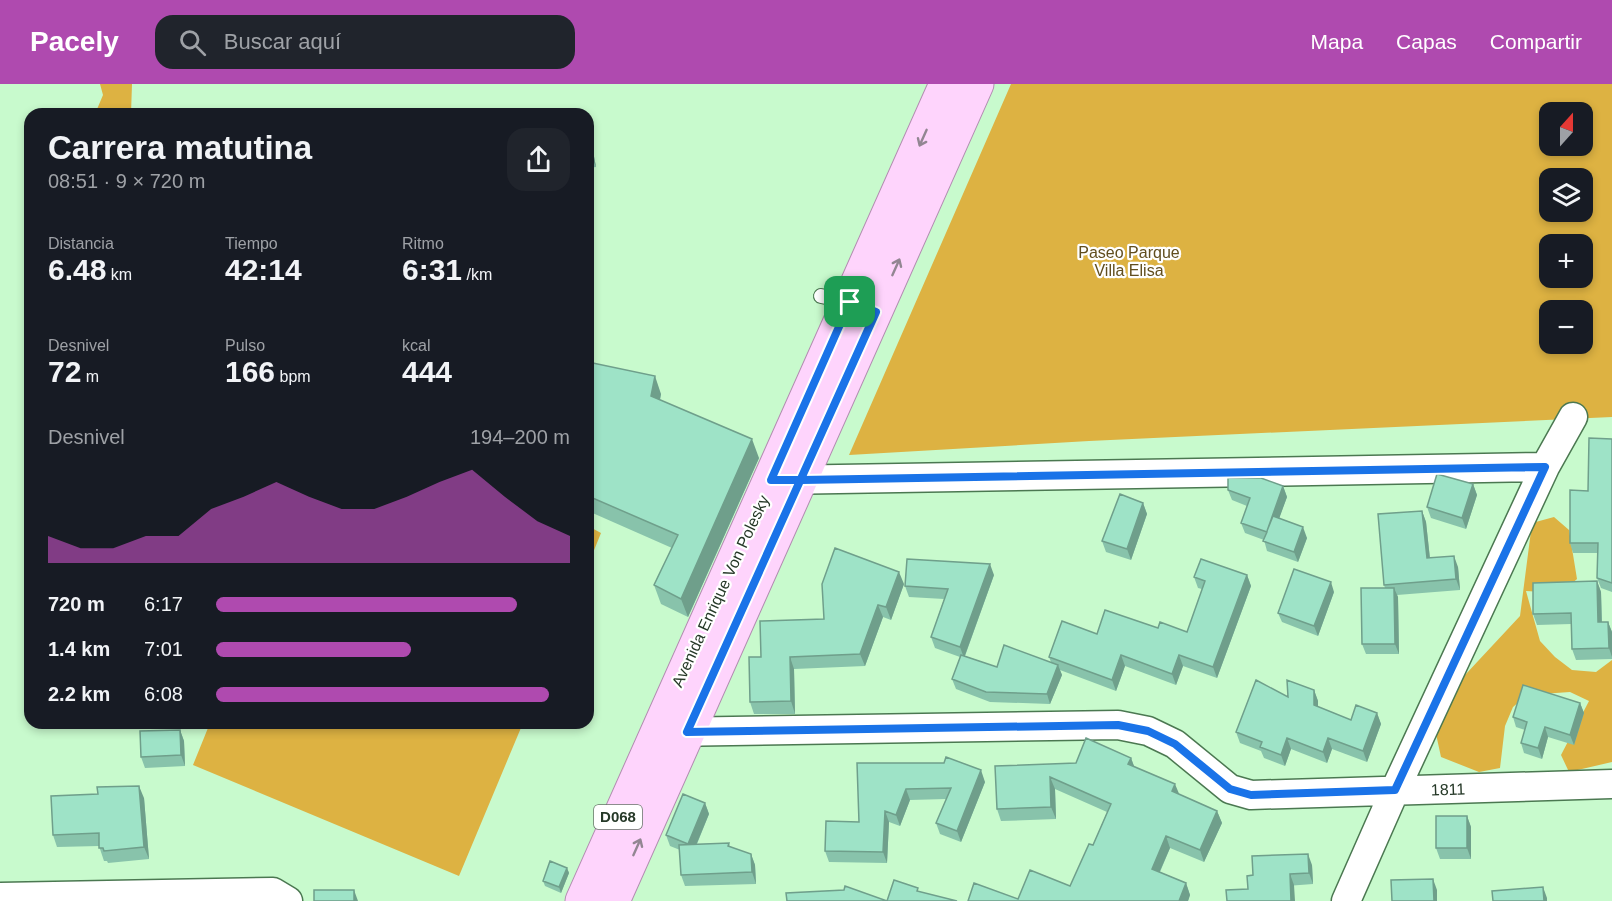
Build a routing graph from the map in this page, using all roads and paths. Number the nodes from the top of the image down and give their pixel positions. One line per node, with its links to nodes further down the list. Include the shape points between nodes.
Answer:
1 (946, 84): 3 (main road, Avenida Enrique Von Polesky / D068, one-way to 3)
2 (977, 84): 3 (main road, Avenida Enrique Von Polesky / D068, one-way to 2)
3 (849, 303): 6 (main road, Avenida Enrique Von Polesky / D068)
4 (1573, 417): 5 (street)
5 (1545, 467): 6 (street); 9 (street)
6 (787, 480): 7 (main road, Avenida Enrique Von Polesky / D068)
7 (671, 732): 9 (street, 1811, via 1118,725 1148,731 1175,744 1230,789 1251,795); 12 (main road, Avenida Enrique Von Polesky / D068); 13 (main road, Avenida Enrique Von Polesky / D068, one-way to 7)
8 (1612, 784): 9 (street, 1811)
9 (1395, 790): 14 (street)
10 (0, 897): 11 (street, via 273,892)
11 (288, 901)
12 (582, 901)
13 (613, 901)
14 (1346, 901)

